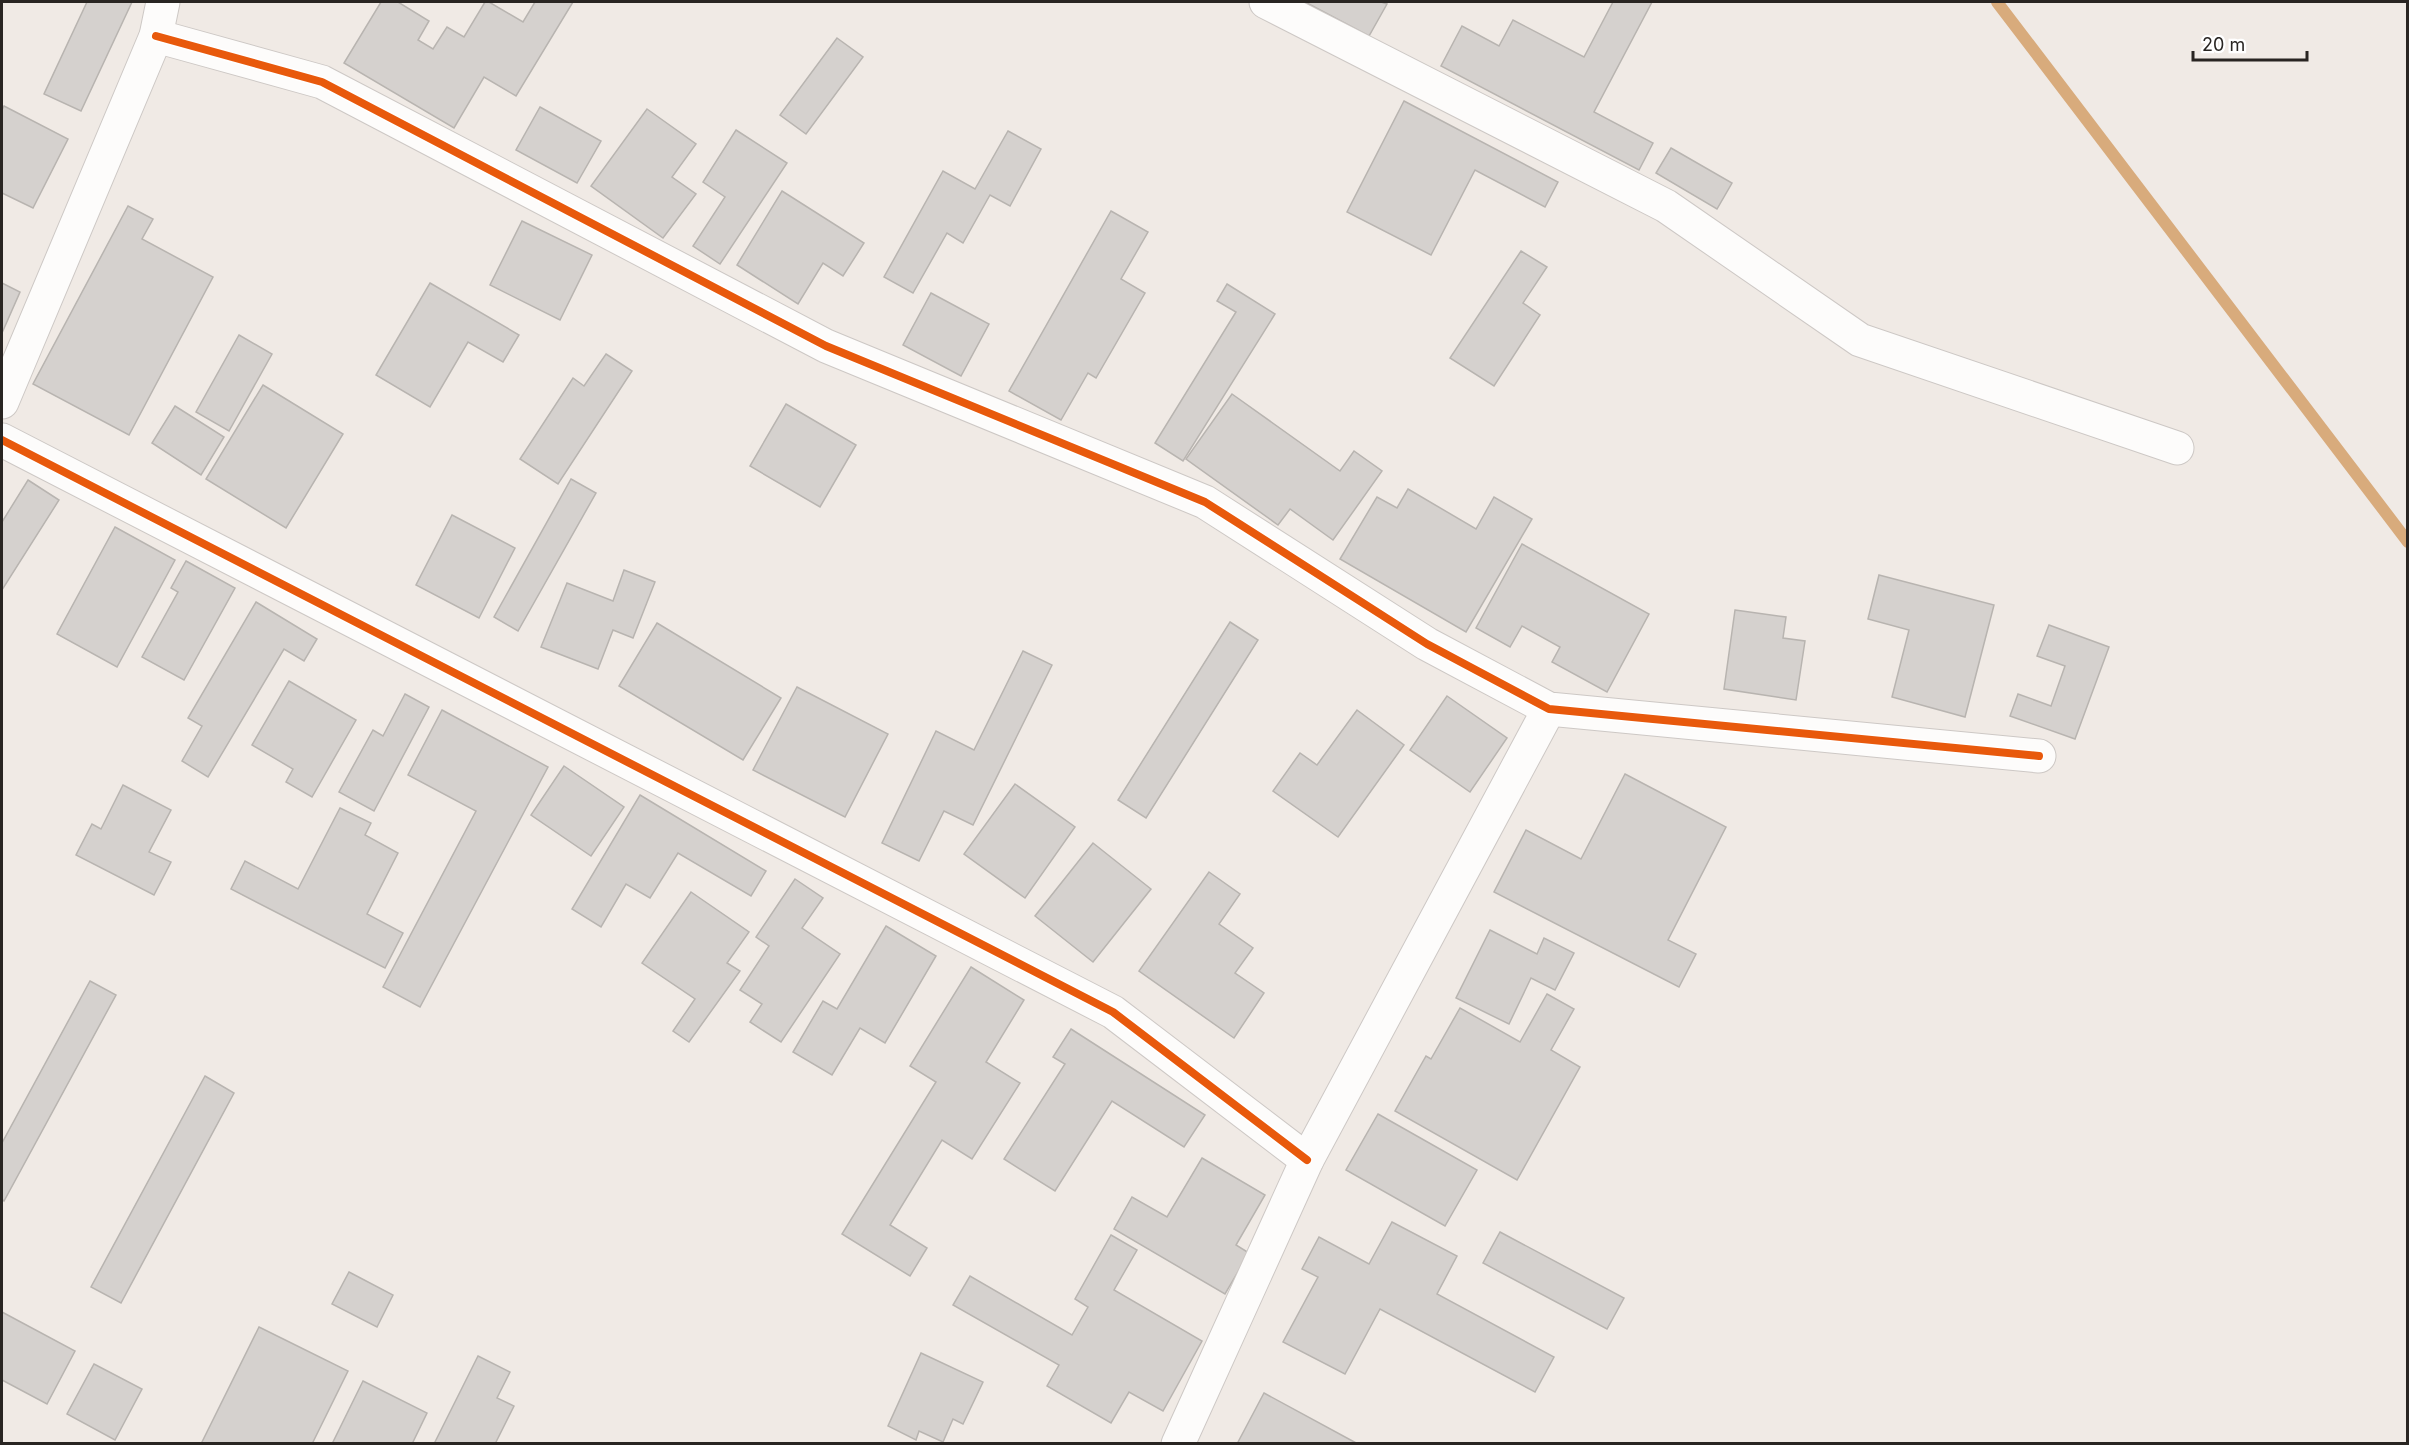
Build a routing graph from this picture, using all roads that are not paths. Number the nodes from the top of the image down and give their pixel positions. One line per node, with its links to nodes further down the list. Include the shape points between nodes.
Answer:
1 (163, 2): 3 (street)
2 (1266, 2): 6 (street, via 1666,206 1860,340)
3 (156, 36): 4 (street); 7 (street, via 322,82 826,346 1205,502 1427,644)
4 (2, 402)
5 (2, 440): 9 (street, via 1113,1012)
6 (2177, 448)
7 (1550, 709): 8 (street); 9 (street)
8 (2039, 756)
9 (1307, 1160): 10 (street)
10 (1178, 1443)

